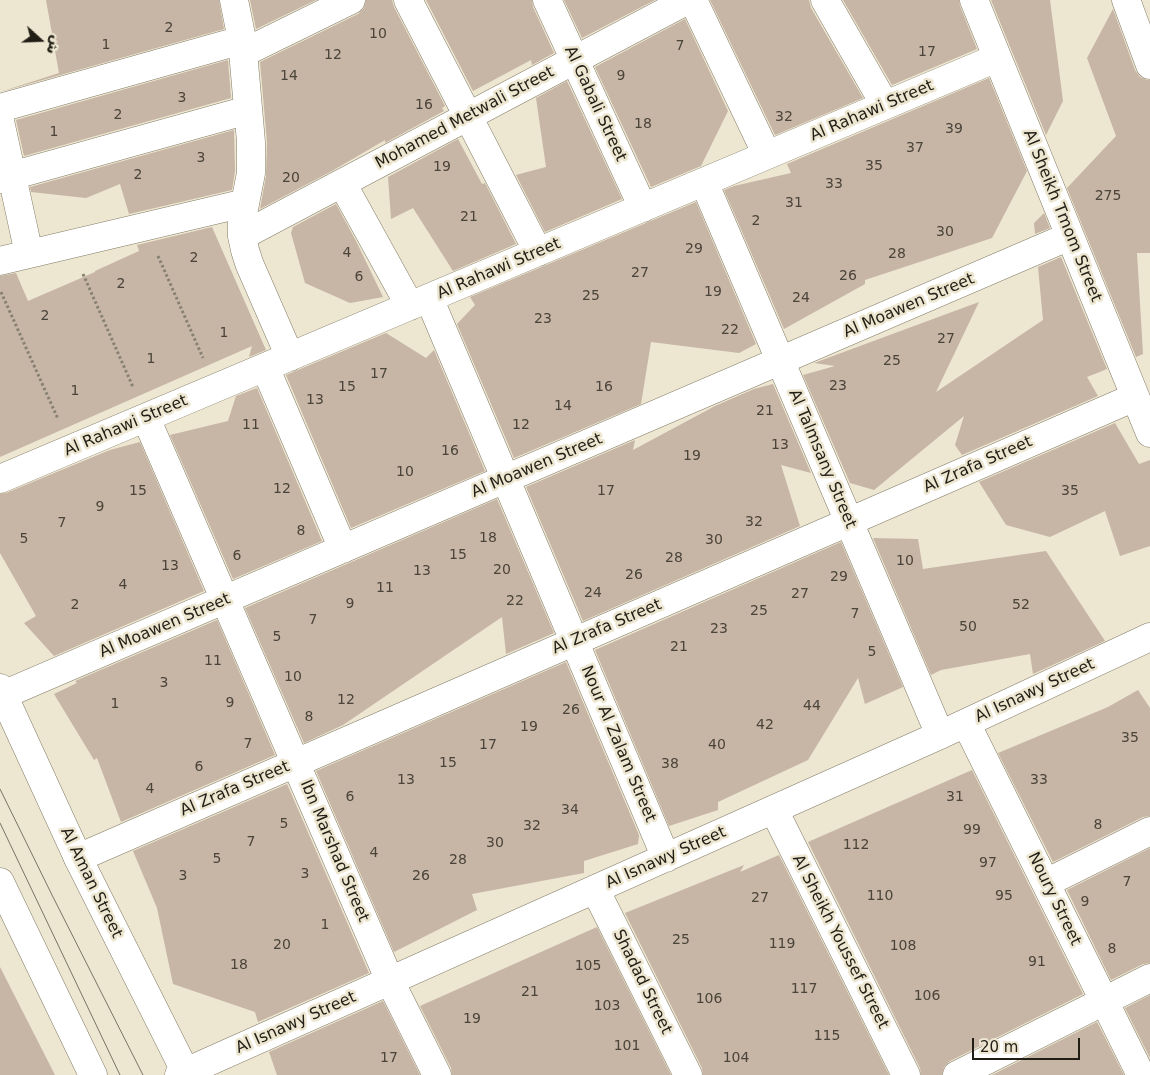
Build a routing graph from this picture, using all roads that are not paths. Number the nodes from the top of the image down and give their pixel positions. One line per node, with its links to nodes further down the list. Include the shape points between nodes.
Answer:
1 (234, 0): 10 (street)
2 (351, 0): 10 (street)
3 (408, 0): 17 (street)
4 (547, 0): 12 (street, Al Gabali Street)
5 (688, 0): 12 (street, Mohamed Metwali Street)
6 (692, 0): 19 (street)
7 (825, 0): 14 (street)
8 (974, 0): 11 (street, Al Sheikh Tmom Street)
9 (1126, 0): 13 (street)
10 (242, 47): 15 (street); 16 (street)
11 (997, 58): 14 (street, Al Rahawi Street); 26 (street, Al Sheikh Tmom Street)
12 (575, 60): 17 (street, Mohamed Metwali Street); 24 (street, Al Gabali Street)
13 (1150, 66)
14 (885, 105): 19 (street, Al Rahawi Street)
15 (0, 108)
16 (248, 110): 20 (street); 23 (street, via 251,172)
17 (468, 116): 22 (street, Mohamed Metwali Street); 27 (street)
18 (0, 121): 20 (street)
19 (767, 155): 21 (street, Al Rahawi Street)
20 (6, 177): 28 (street)
21 (704, 182): 24 (street, Al Rahawi Street); 32 (street, Al Talmsany Street)
22 (342, 183): 25 (street, Mohamed Metwali Street); 30 (street, Nour Al Zalam Street)
23 (245, 203): 25 (street); 28 (street)
24 (643, 208): 27 (street, Al Rahawi Street)
25 (242, 236): 31 (street, via 249,263)
26 (1070, 236): 32 (street, Al Moawen Street); 34 (street, Al Sheikh Tmom Street)
27 (538, 252): 30 (street, Al Rahawi Street)
28 (29, 254): 29 (street)
29 (0, 261)
30 (420, 302): 31 (street, Al Rahawi Street); 38 (street, Nour Al Zalam Street)
31 (290, 357): 33 (street, Al Rahawi Street)
32 (780, 361): 38 (street, Al Moawen Street); 39 (street, Al Talmsany Street)
33 (265, 368): 35 (street, Al Rahawi Street); 40 (street)
34 (1135, 397): 36 (street, Al Sheikh Tmom Street); 39 (street, Al Zrafa Street)
35 (146, 418): 37 (street, Al Rahawi Street); 41 (street, Ibn Marshad Street)
36 (1150, 433)
37 (0, 479)
38 (505, 479): 40 (street, Al Moawen Street); 43 (street, Nour Al Zalam Street)
39 (849, 522): 43 (street, Al Zrafa Street); 46 (street, Al Talmsany Street)
40 (343, 549): 41 (street, Al Moawen Street)
41 (225, 600): 44 (street, Al Moawen Street); 47 (street, Ibn Marshad Street)
42 (1150, 638): 45 (street, Al Isnawy Street)
43 (574, 642): 47 (street, Al Zrafa Street); 51 (street, Nour Al Zalam Street)
44 (2, 692): 50 (street, Al Aman Street)
45 (966, 723): 46 (street, Al Isnawy Street); 53 (street, Noury Street)
46 (940, 735): 48 (street, Al Isnawy Street)
47 (296, 763): 50 (street, Al Zrafa Street); 56 (street, Ibn Marshad Street)
48 (774, 810): 51 (street, Al Isnawy Street); 62 (street, Al Sheikh Youssef Street)
49 (1150, 831): 53 (street)
50 (78, 858): 58 (street, Al Aman Street)
51 (666, 858): 54 (street, Al Isnawy Street)
52 (0, 882): 59 (street)
53 (1046, 882): 57 (street, Noury Street)
54 (596, 889): 56 (street, Al Isnawy Street); 61 (street, Shadad Street)
55 (1150, 978): 57 (street)
56 (390, 981): 58 (street, Al Isnawy Street); 60 (street, Ibn Marshad Street)
57 (1104, 1001): 63 (street); 64 (street, Noury Street)
58 (184, 1074)
59 (93, 1075)
60 (437, 1075)
61 (688, 1075)
62 (906, 1075)
63 (957, 1075)
64 (1141, 1075)

